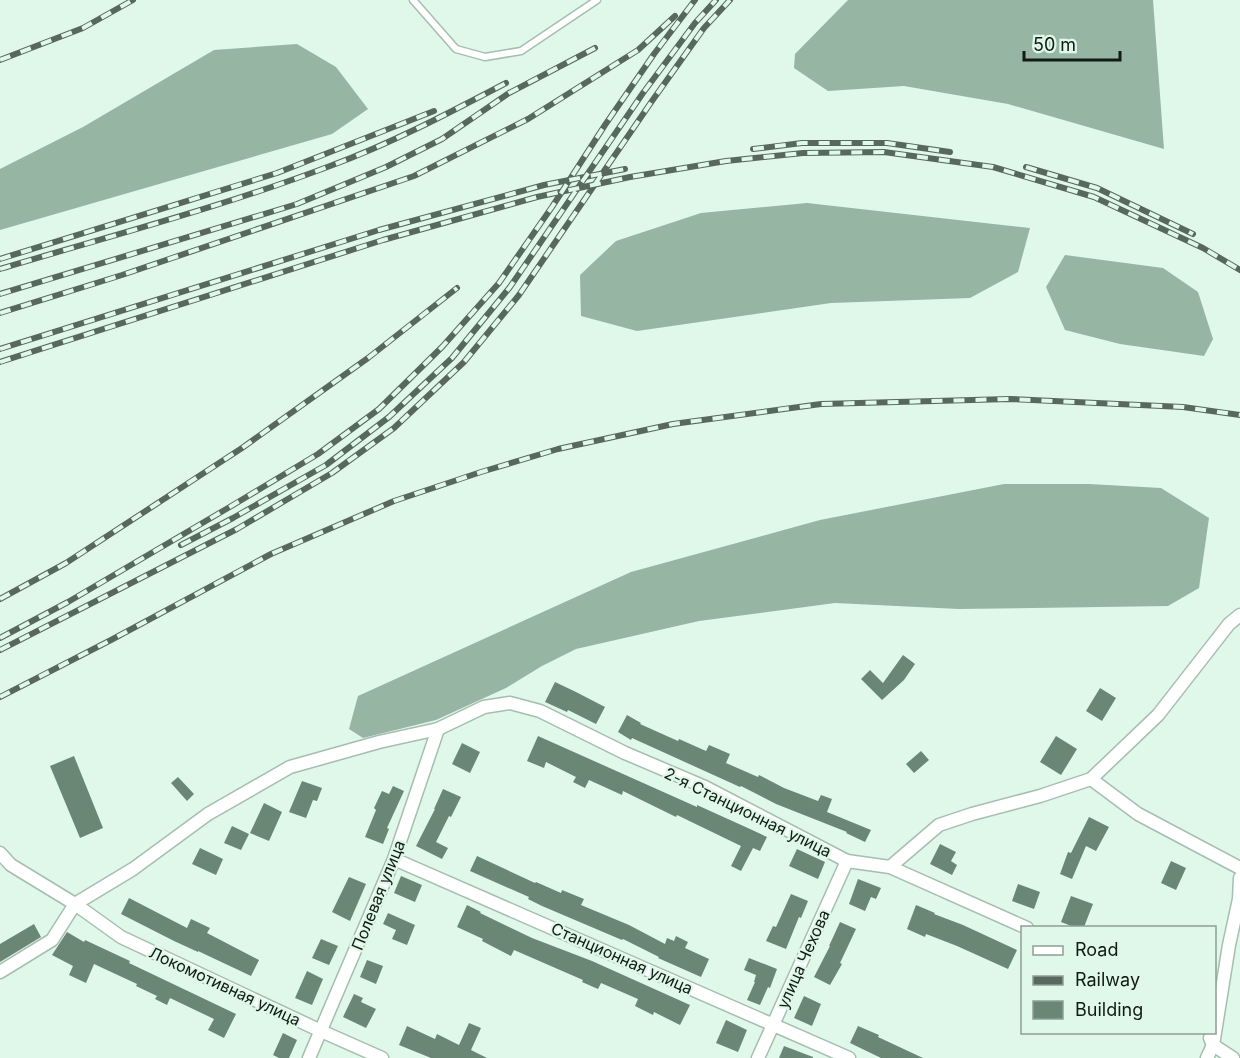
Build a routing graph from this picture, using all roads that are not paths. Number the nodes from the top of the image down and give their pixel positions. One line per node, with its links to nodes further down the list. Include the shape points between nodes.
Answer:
1 (413, 0): 2 (lane, via 456,49 485,57 521,51)
2 (597, 0)
3 (1240, 615): 5 (street, via 1158,715)
4 (438, 729): 7 (street, Полевая улица); 8 (street, 2-я Станционная улица, via 484,706 510,703 540,711 705,787); 12 (street, 2-я Станционная улица, via 290,767 208,814 133,869)
5 (1091, 779): 9 (street, via 939,825); 10 (street, via 1138,814)
6 (0, 853): 12 (street, Локомотивная улица, via 11,865)
7 (394, 859): 15 (street, Станционная улица); 17 (street, Полевая улица)
8 (847, 861): 9 (street, 2-я Станционная улица); 15 (street, улица Чехова)
9 (890, 867): 13 (street, 2-я Станционная улица)
10 (1240, 868)
11 (1240, 878): 16 (street)
12 (75, 904): 14 (street, via 52,940); 17 (street, Локомотивная улица, via 121,937)
13 (1025, 926)
14 (0, 972)
15 (773, 1025): 23 (street, улица Чехова); 24 (street, Станционная улица)
16 (1216, 1025)
17 (321, 1031): 21 (street, Полевая улица); 22 (street, Локомотивная улица)
18 (1209, 1034): 20 (street)
19 (1215, 1034): 20 (street)
20 (1213, 1045): 25 (street); 26 (street)
21 (309, 1058)
22 (382, 1058)
23 (758, 1058)
24 (849, 1058)
25 (1207, 1058)
26 (1233, 1058)

